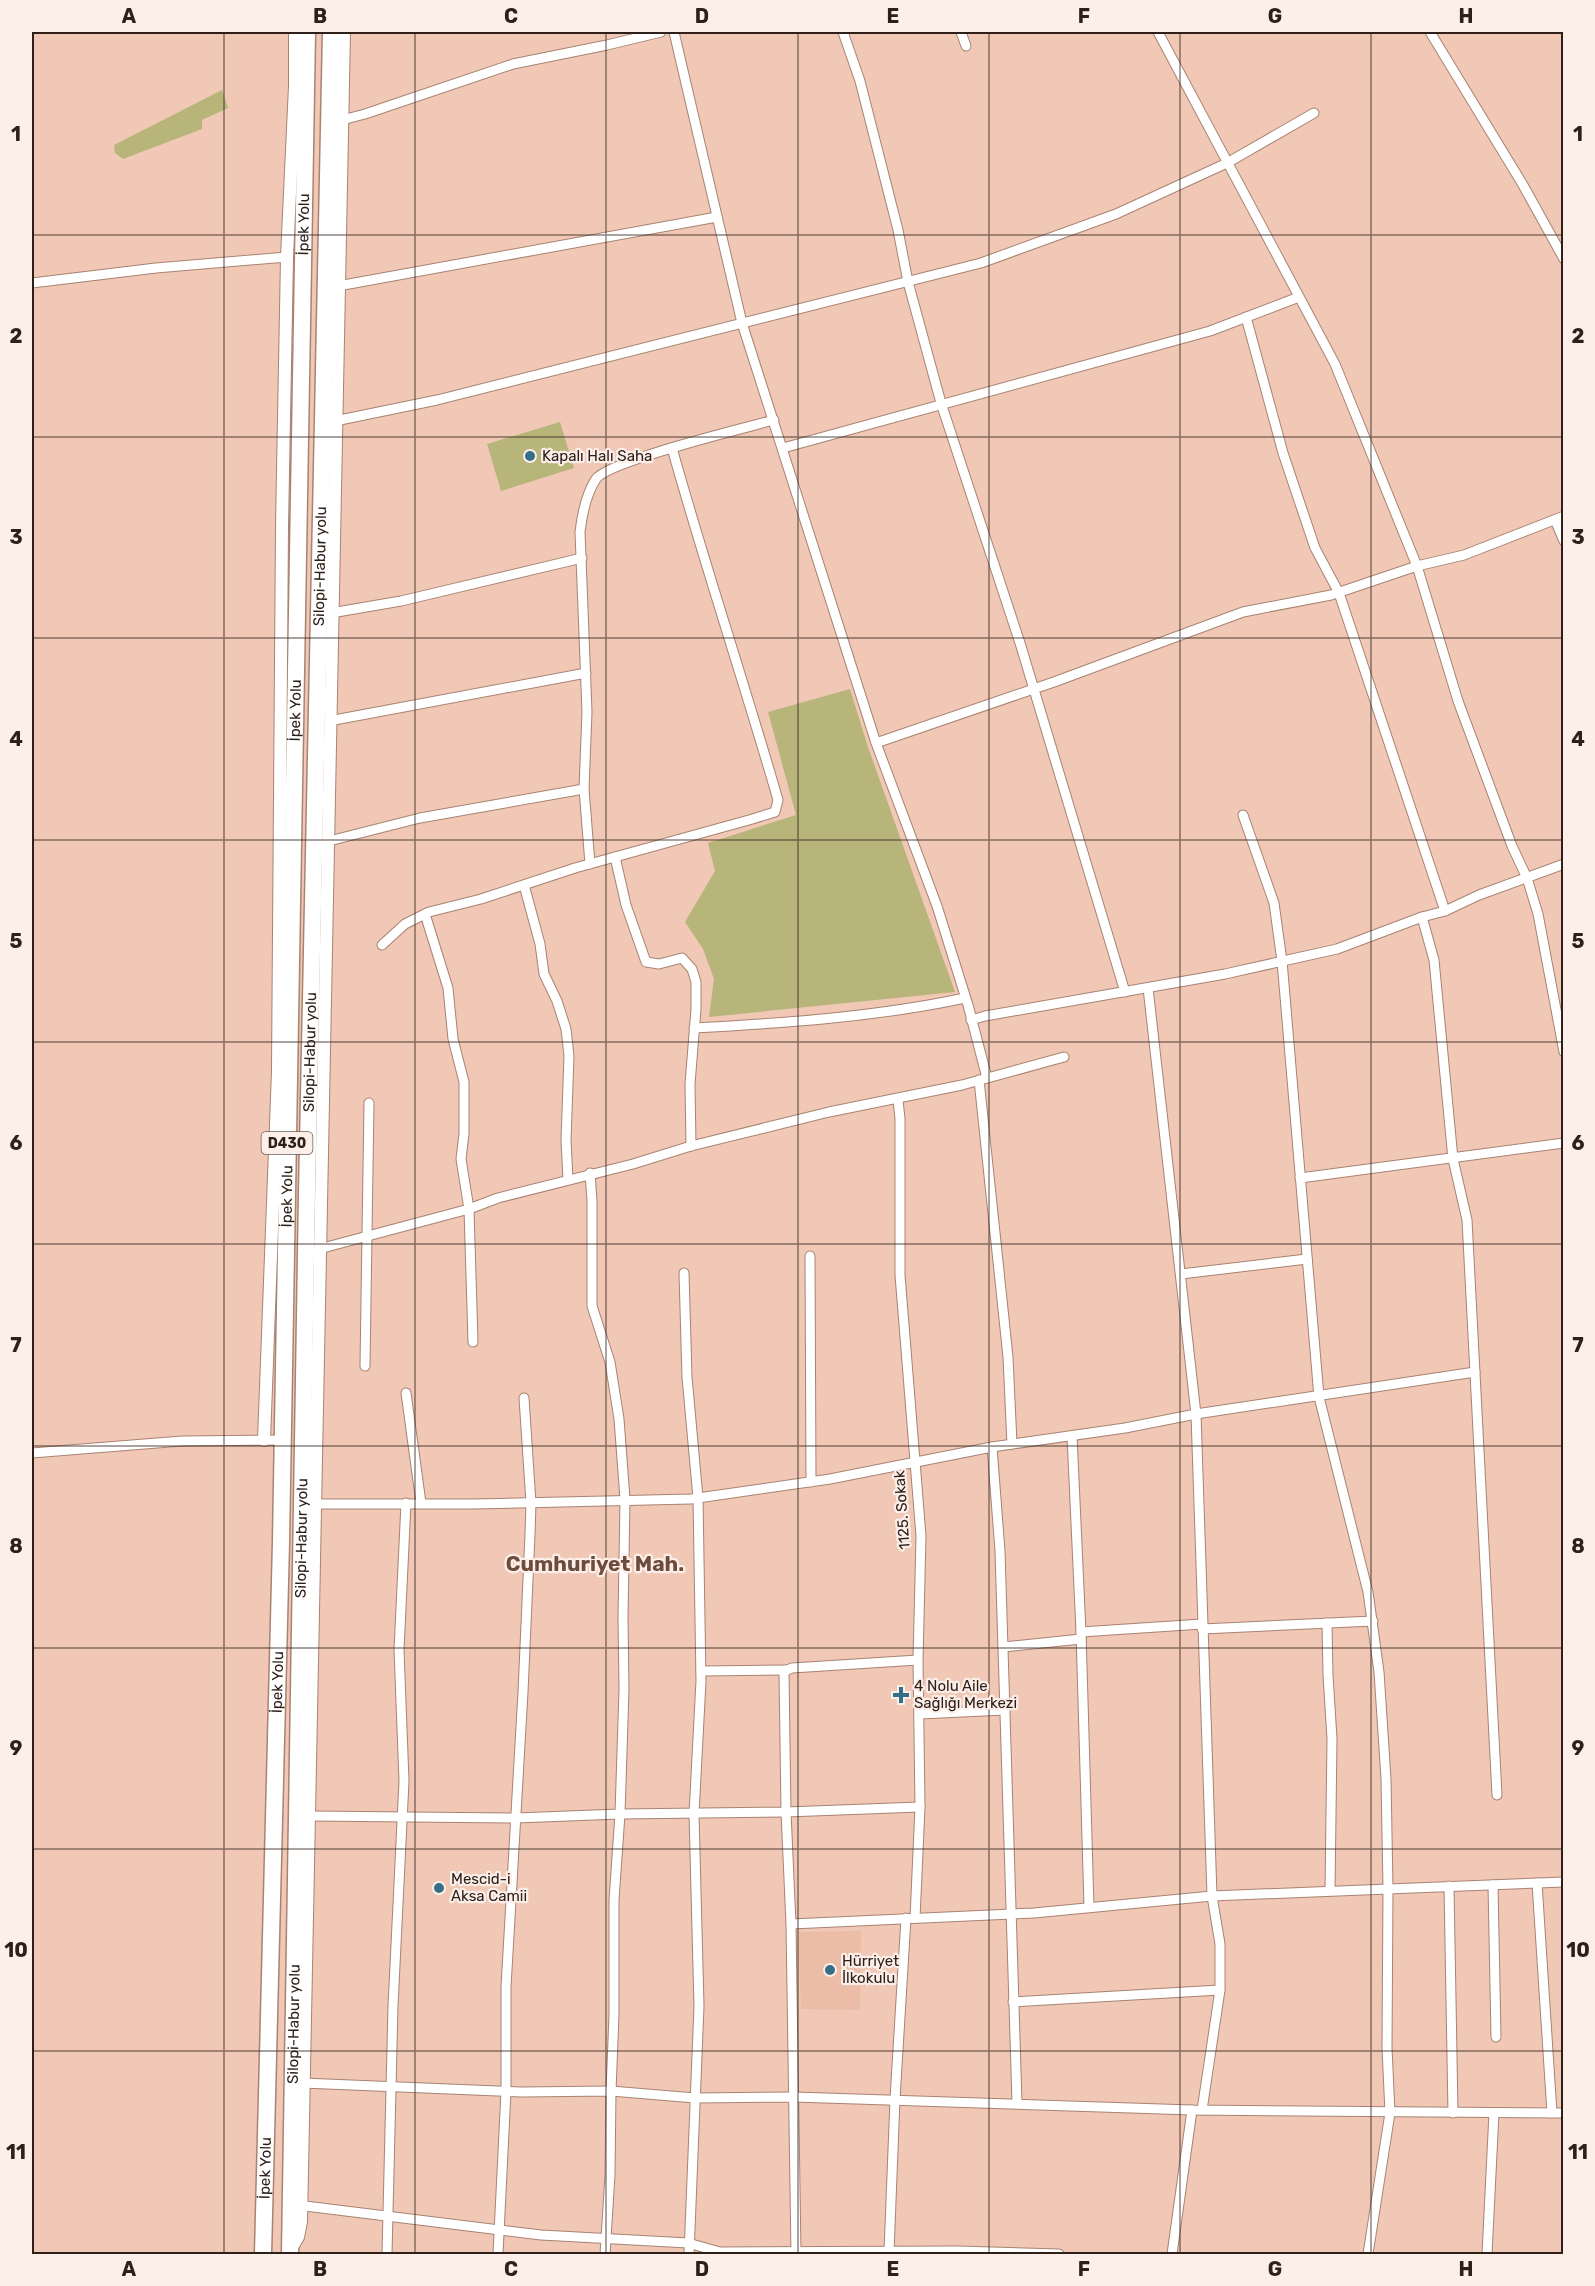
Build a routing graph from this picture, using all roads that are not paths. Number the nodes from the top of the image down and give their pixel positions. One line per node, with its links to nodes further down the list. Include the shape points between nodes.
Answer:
1 (295, 32): 16 (street)
2 (307, 32): 84 (highway, İpek Yolu / D430)
3 (332, 32): 102 (highway, Silopi-Habur yolu / D430)
4 (344, 32): 13 (street)
5 (661, 32): 13 (street, via 513,64)
6 (674, 32): 15 (street)
7 (843, 32): 18 (street, via 861,81)
8 (961, 32): 11 (street)
9 (1158, 32): 14 (street)
10 (1430, 32): 17 (street)
11 (966, 46)
12 (1314, 113): 14 (street)
13 (342, 120): 20 (street)
14 (1227, 163): 18 (street, via 1104,218 981,263); 21 (street)
15 (717, 217): 20 (street); 23 (street)
16 (287, 257): 19 (street); 83 (street, via 278,1071)
17 (1563, 259)
18 (908, 282): 23 (street); 24 (street)
19 (32, 283)
20 (338, 286): 26 (street)
21 (1299, 297): 22 (street); 32 (street, via 1335,364)
22 (1246, 317): 24 (street, via 1210,331); 33 (street, via 1283,453 1311,537)
23 (742, 323): 25 (street); 26 (street, via 437,400)
24 (941, 403): 28 (street); 36 (street)
25 (774, 420): 27 (street); 28 (street)
26 (335, 421): 34 (street)
27 (672, 448): 31 (street, via 622,463 596,478 583,512); 42 (street, via 778,805 775,812)
28 (783, 448): 38 (street)
29 (1559, 518): 30 (street); 32 (street, via 1464,555)
30 (1563, 541)
31 (582, 558): 34 (street, via 401,601); 35 (street)
32 (1416, 566): 33 (street); 45 (street, via 1458,701)
33 (1339, 593): 36 (street, via 1243,612); 47 (street)
34 (331, 613): 37 (street)
35 (586, 673): 37 (street); 39 (street)
36 (1033, 688): 38 (street); 53 (street)
37 (329, 721): 41 (street)
38 (876, 743): 54 (street, via 937,906)
39 (584, 789): 41 (street, via 420,818); 43 (street)
40 (1243, 815): 51 (street, via 1274,903)
41 (329, 841): 70 (street)
42 (615, 857): 43 (street); 56 (street, via 626,905 646,962 659,964 682,958 692,969 696,982)
43 (590, 864): 46 (street)
44 (1563, 864): 45 (street)
45 (1527, 878): 47 (street); 57 (street, via 1538,914)
46 (524, 885): 48 (street); 67 (street, via 544,974 566,1029)
47 (1445, 911): 49 (street)
48 (425, 914): 50 (street, via 405,924); 68 (street, via 448,988 453,1039 464,1082 461,1159)
49 (1422, 917): 51 (street, via 1337,949); 64 (street, via 1434,960)
50 (382, 945)
51 (1282, 961): 52 (street); 66 (street)
52 (1148, 988): 53 (street); 74 (street)
53 (1125, 992): 55 (street)
54 (965, 998): 55 (street); 56 (street, via 789,1023)
55 (972, 1020): 59 (street)
56 (694, 1028): 63 (street)
57 (1563, 1052)
58 (1064, 1057): 59 (street)
59 (983, 1079): 60 (street); 85 (street)
60 (898, 1100): 63 (street, via 829,1112); 88 (street, 1125. Sokak, via 900,1275)
61 (369, 1103): 69 (street)
62 (1563, 1143): 64 (street)
63 (691, 1146): 65 (street)
64 (1453, 1159): 66 (street); 77 (street, via 1467,1220)
65 (590, 1173): 67 (street); 91 (street, via 592,1306 610,1362)
66 (1300, 1178): 72 (street)
67 (568, 1180): 68 (street)
68 (469, 1209): 69 (street); 75 (street)
69 (366, 1236): 70 (street); 76 (street)
70 (319, 1249): 95 (street)
71 (810, 1256): 89 (street)
72 (1307, 1260): 74 (street); 79 (street)
73 (684, 1273): 90 (street, via 687,1377)
74 (1181, 1274): 81 (street)
75 (473, 1342)
76 (365, 1366)
77 (1475, 1372): 79 (street); 108 (street)
78 (406, 1392): 93 (street)
79 (1319, 1397): 81 (street); 96 (street)
80 (524, 1398): 94 (street)
81 (1196, 1414): 82 (street); 98 (street)
82 (1072, 1436): 85 (street); 99 (street)
83 (264, 1440): 84 (street); 87 (street, via 182,1441)
84 (282, 1440): 101 (highway, İpek Yolu / D430)
85 (1012, 1444): 86 (street)
86 (992, 1447): 88 (street); 100 (street)
87 (32, 1453)
88 (914, 1461): 89 (street); 103 (street, 1125. Sokak, via 921,1536)
89 (811, 1482): 90 (street)
90 (698, 1498): 91 (street); 105 (street)
91 (625, 1499): 94 (street); 111 (street)
92 (406, 1503): 93 (street); 95 (street); 114 (street, via 399,1650)
93 (421, 1503): 94 (street)
94 (531, 1503): 115 (street)
95 (314, 1504): 113 (street)
96 (1373, 1621): 97 (street); 120 (street, via 1386,1779)
97 (1327, 1623): 98 (street); 121 (street, via 1332,1739)
98 (1202, 1626): 99 (street); 122 (street)
99 (1081, 1636): 100 (street); 123 (street)
100 (1003, 1647): 106 (street)
101 (278, 1652): 102 (highway); 153 (highway, İpek Yolu / D430)
102 (299, 1652): 144 (highway, Silopi-Habur yolu / D430)
103 (918, 1660): 104 (street); 107 (street, 1125. Sokak)
104 (786, 1670): 105 (street); 110 (street)
105 (701, 1671): 112 (street)
106 (1005, 1710): 107 (street); 124 (street)
107 (920, 1714): 109 (street, 1125. Sokak)
108 (1497, 1795)
109 (920, 1807): 110 (street); 125 (street, 1125. Sokak)
110 (786, 1812): 112 (street); 126 (street)
111 (620, 1814): 112 (street); 115 (street); 133 (street)
112 (694, 1814): 135 (street, via 699,2006)
113 (309, 1816): 114 (street); 130 (street)
114 (402, 1816): 115 (street); 131 (street)
115 (516, 1818): 132 (street, via 506,1987)
116 (1563, 1882): 117 (street)
117 (1537, 1883): 118 (street); 142 (street)
118 (1492, 1885): 119 (street); 129 (street)
119 (1449, 1886): 120 (street); 140 (street)
120 (1388, 1889): 121 (street); 139 (street)
121 (1330, 1890): 122 (street)
122 (1212, 1896): 123 (street); 127 (street, via 1220,1944)
123 (1089, 1907): 124 (street)
124 (1010, 1914): 125 (street); 128 (street)
125 (911, 1918): 126 (street); 136 (street, 1125. Sokak)
126 (791, 1924): 134 (street)
127 (1220, 1990): 128 (street); 138 (street)
128 (1013, 2002): 137 (street)
129 (1496, 2037)
130 (303, 2083): 131 (street); 144 (street)
131 (393, 2085): 132 (street); 145 (street)
132 (506, 2091): 133 (street); 146 (street)
133 (610, 2091): 135 (street); 147 (street)
134 (794, 2097): 135 (street); 136 (street); 151 (street)
135 (695, 2098): 148 (street)
136 (895, 2099): 137 (street); 149 (street, 1125. Sokak)
137 (1017, 2103): 138 (street)
138 (1197, 2110): 139 (street); 159 (street)
139 (1390, 2113): 140 (street); 160 (street)
140 (1453, 2113): 141 (street)
141 (1494, 2113): 142 (street); 161 (street)
142 (1552, 2113): 143 (street)
143 (1563, 2113)
144 (296, 2204): 145 (street); 150 (highway, Silopi-Habur yolu / D430)
145 (388, 2217): 146 (street); 154 (street)
146 (500, 2229): 147 (street); 155 (street)
147 (605, 2239): 148 (street); 156 (street)
148 (688, 2243): 151 (street, via 720,2252); 157 (street)
149 (889, 2252): 151 (street); 152 (street)
150 (290, 2253)
151 (796, 2253)
152 (993, 2253): 158 (street)
153 (263, 2254)
154 (387, 2254)
155 (498, 2254)
156 (605, 2254)
157 (689, 2254)
158 (1059, 2254)
159 (1172, 2254)
160 (1368, 2254)
161 (1487, 2254)

